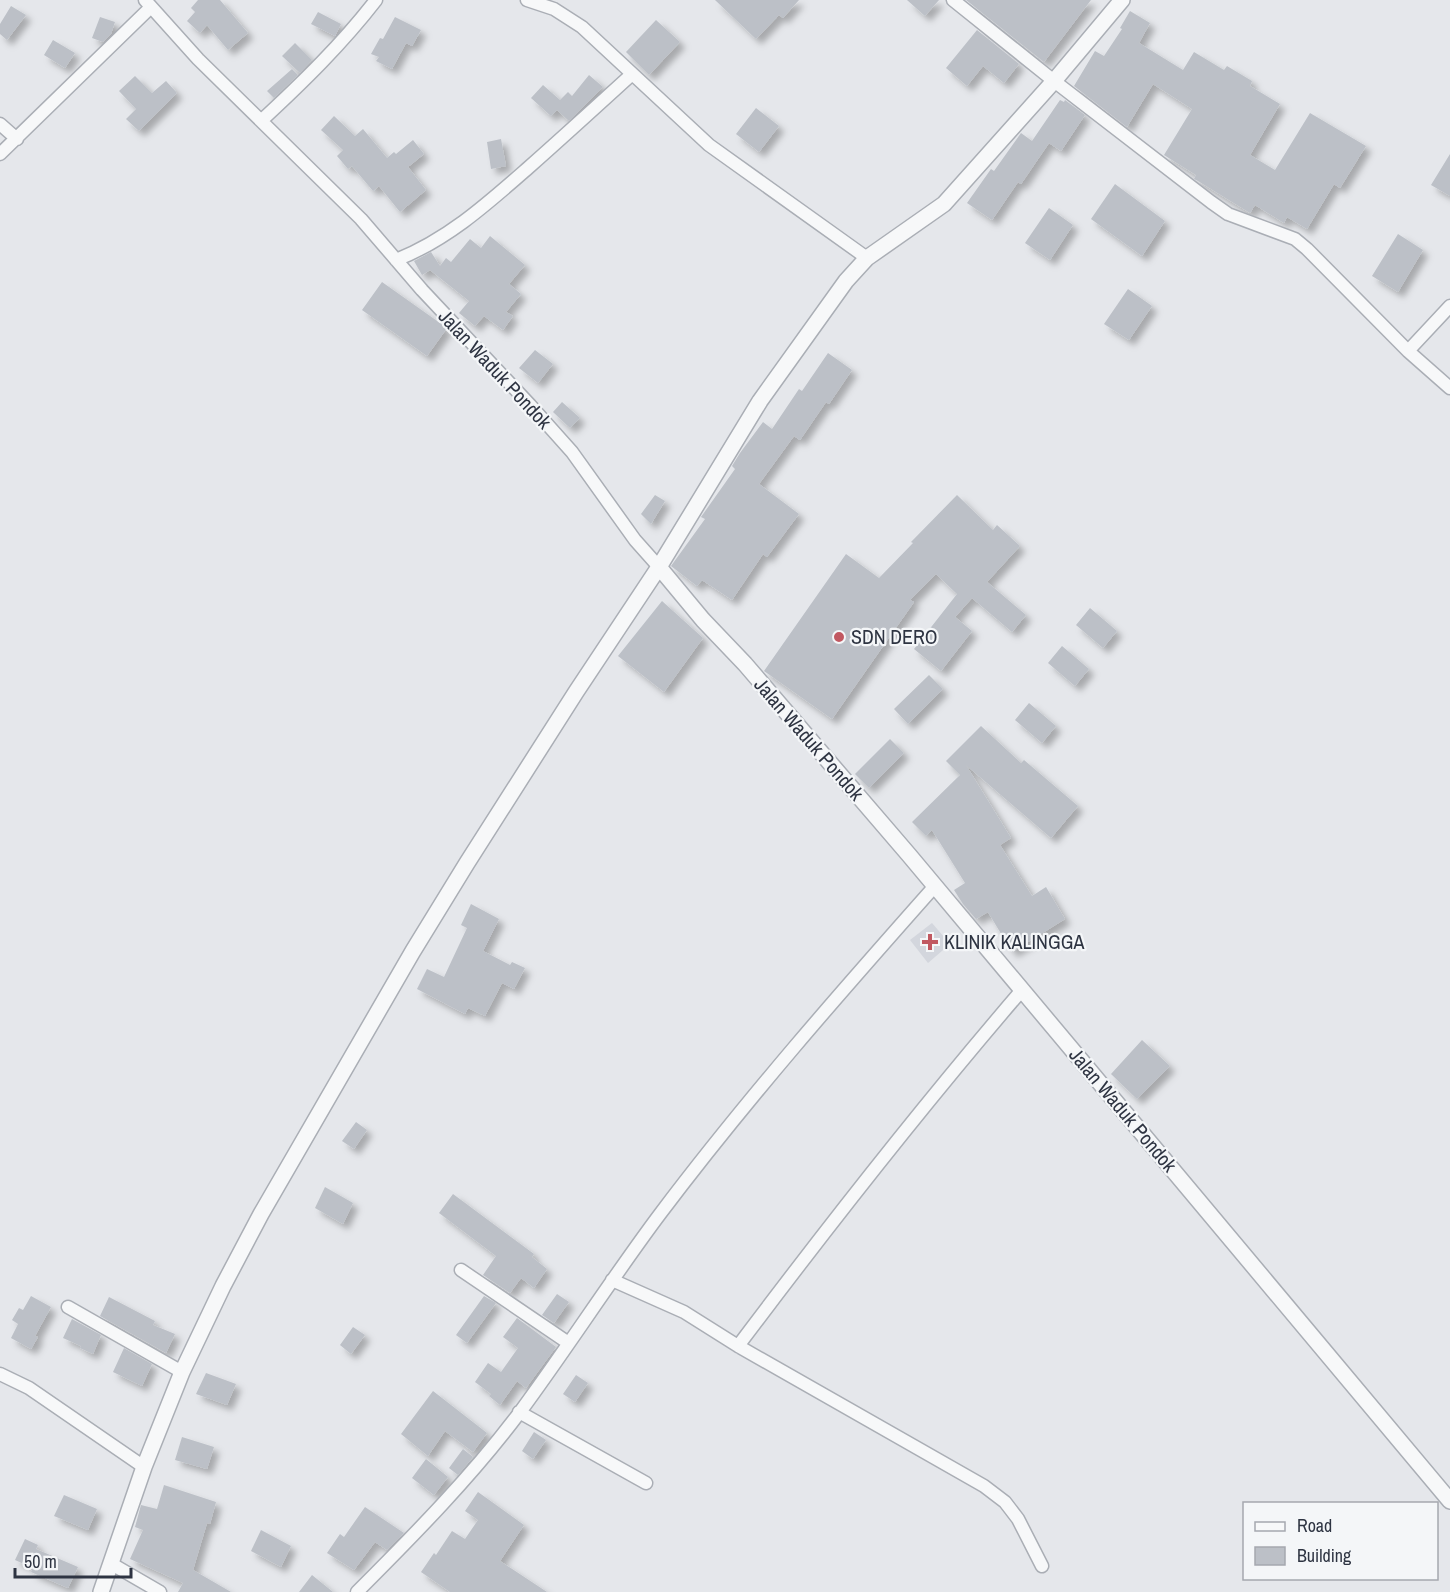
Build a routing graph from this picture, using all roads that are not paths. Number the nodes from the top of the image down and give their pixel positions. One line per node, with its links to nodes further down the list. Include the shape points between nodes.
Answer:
1 (376, 0): 8 (street, via 349,35)
2 (527, 0): 6 (street, via 554,9 582,27)
3 (953, 0): 7 (street)
4 (1122, 0): 7 (street)
5 (148, 4): 8 (street, Jalan Waduk Pondok); 10 (street)
6 (632, 75): 12 (street, via 709,145); 13 (street, via 472,215 420,250)
7 (1053, 81): 12 (street, via 944,204); 15 (street, via 1228,214 1294,239)
8 (262, 120): 13 (street, Jalan Waduk Pondok, via 361,219)
9 (0, 124): 10 (street)
10 (17, 139): 11 (street)
11 (0, 154)
12 (867, 258): 17 (street, via 846,281 760,401)
13 (396, 260): 17 (street, Jalan Waduk Pondok, via 572,452)
14 (1450, 306): 15 (street)
15 (1408, 351): 16 (street)
16 (1450, 388)
17 (659, 567): 18 (street, Jalan Waduk Pondok); 25 (street, via 413,951 261,1214)
18 (934, 887): 19 (street, Jalan Waduk Pondok); 21 (street, via 718,1141)
19 (1022, 990): 24 (street, via 956,1067); 30 (street, Jalan Waduk Pondok)
20 (462, 1270): 23 (street)
21 (612, 1280): 23 (street); 24 (street, via 684,1312)
22 (68, 1307): 25 (street)
23 (567, 1342): 27 (street)
24 (738, 1346): 32 (street, via 984,1486 1005,1502 1018,1519)
25 (182, 1372): 28 (street)
26 (0, 1374): 28 (street, via 29,1388)
27 (519, 1412): 29 (street); 35 (street, via 425,1522)
28 (144, 1467): 31 (street)
29 (646, 1483)
30 (1450, 1501)
31 (110, 1563): 33 (street); 34 (street)
32 (1042, 1566)
33 (101, 1592)
34 (160, 1592)
35 (357, 1592)

